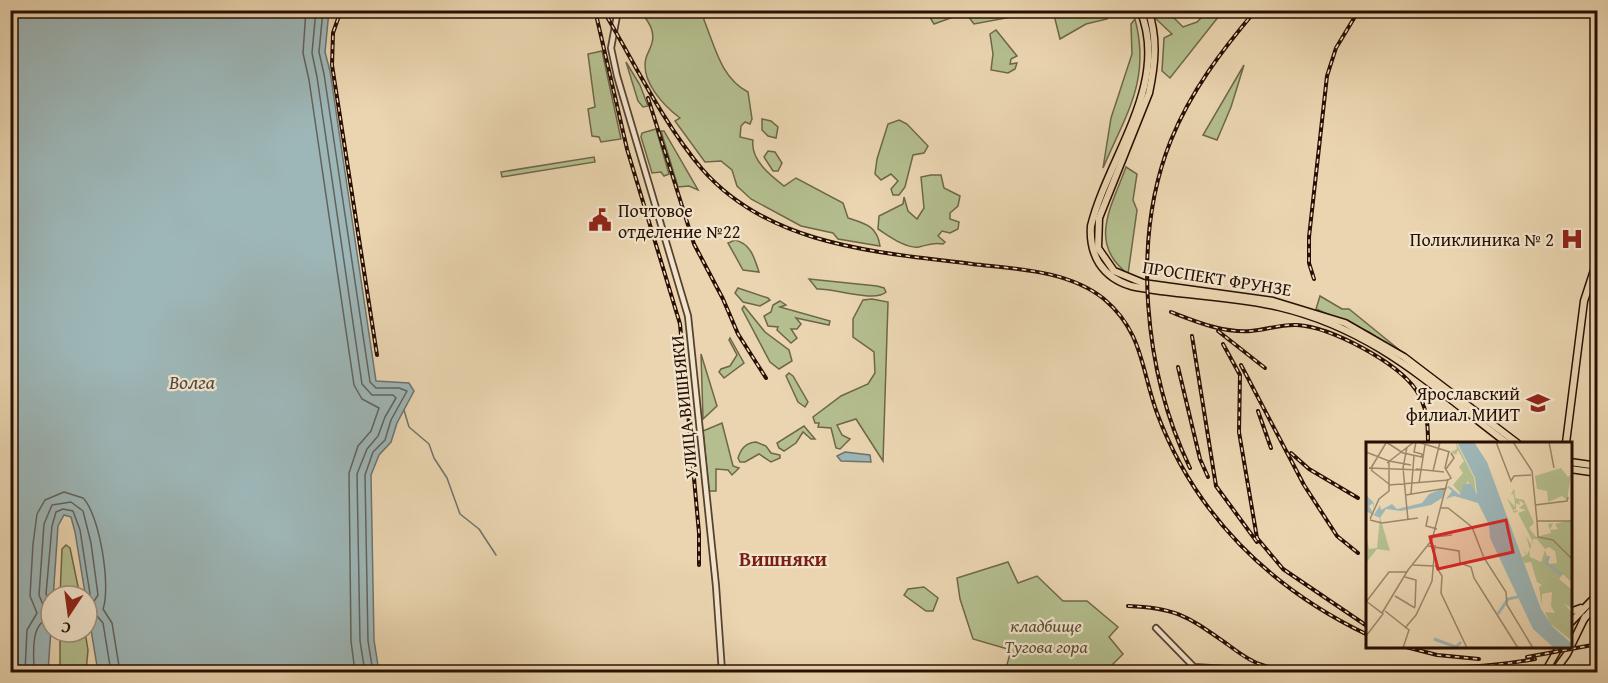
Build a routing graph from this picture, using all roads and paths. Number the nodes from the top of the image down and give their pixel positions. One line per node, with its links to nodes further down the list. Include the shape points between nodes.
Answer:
1 (618, 10): 25 (street, УЛИЦА ВИШНЯКИ, via 611,51 688,316)
2 (1140, 10): 5 (main road, ПРОСПЕКТ ФРУНЗЕ, via 1147,36 1146,78 1091,225 1092,249 1100,267 1131,286 1277,307 1354,333 1400,360)
3 (1148, 10): 6 (main road, ПРОСПЕКТ ФРУНЗЕ, via 1154,33 1154,71 1149,93 1099,218 1098,248 1104,260 1114,271 1143,283 1273,301 1345,323 1404,357)
4 (1598, 258): 7 (main road, via 1584,301)
5 (1506, 442)
6 (1516, 442)
7 (1566, 442)
8 (1572, 462): 9 (main road)
9 (1598, 466)
10 (1572, 470): 11 (main road)
11 (1598, 473)
12 (1598, 594): 14 (main road)
13 (1598, 603): 16 (main road)
14 (1583, 608): 15 (main road); 17 (main road)
15 (1572, 611)
16 (1585, 617): 19 (main road); 20 (main road)
17 (1572, 622)
18 (1156, 628): 26 (street, via 1194,667)
19 (1572, 638)
20 (1572, 644)
21 (1557, 647): 24 (main road)
22 (1567, 647): 28 (main road)
23 (1570, 647): 28 (main road)
24 (1544, 671): 27 (street)
25 (722, 672)
26 (1278, 672)
27 (1455, 672)
28 (1553, 672)

